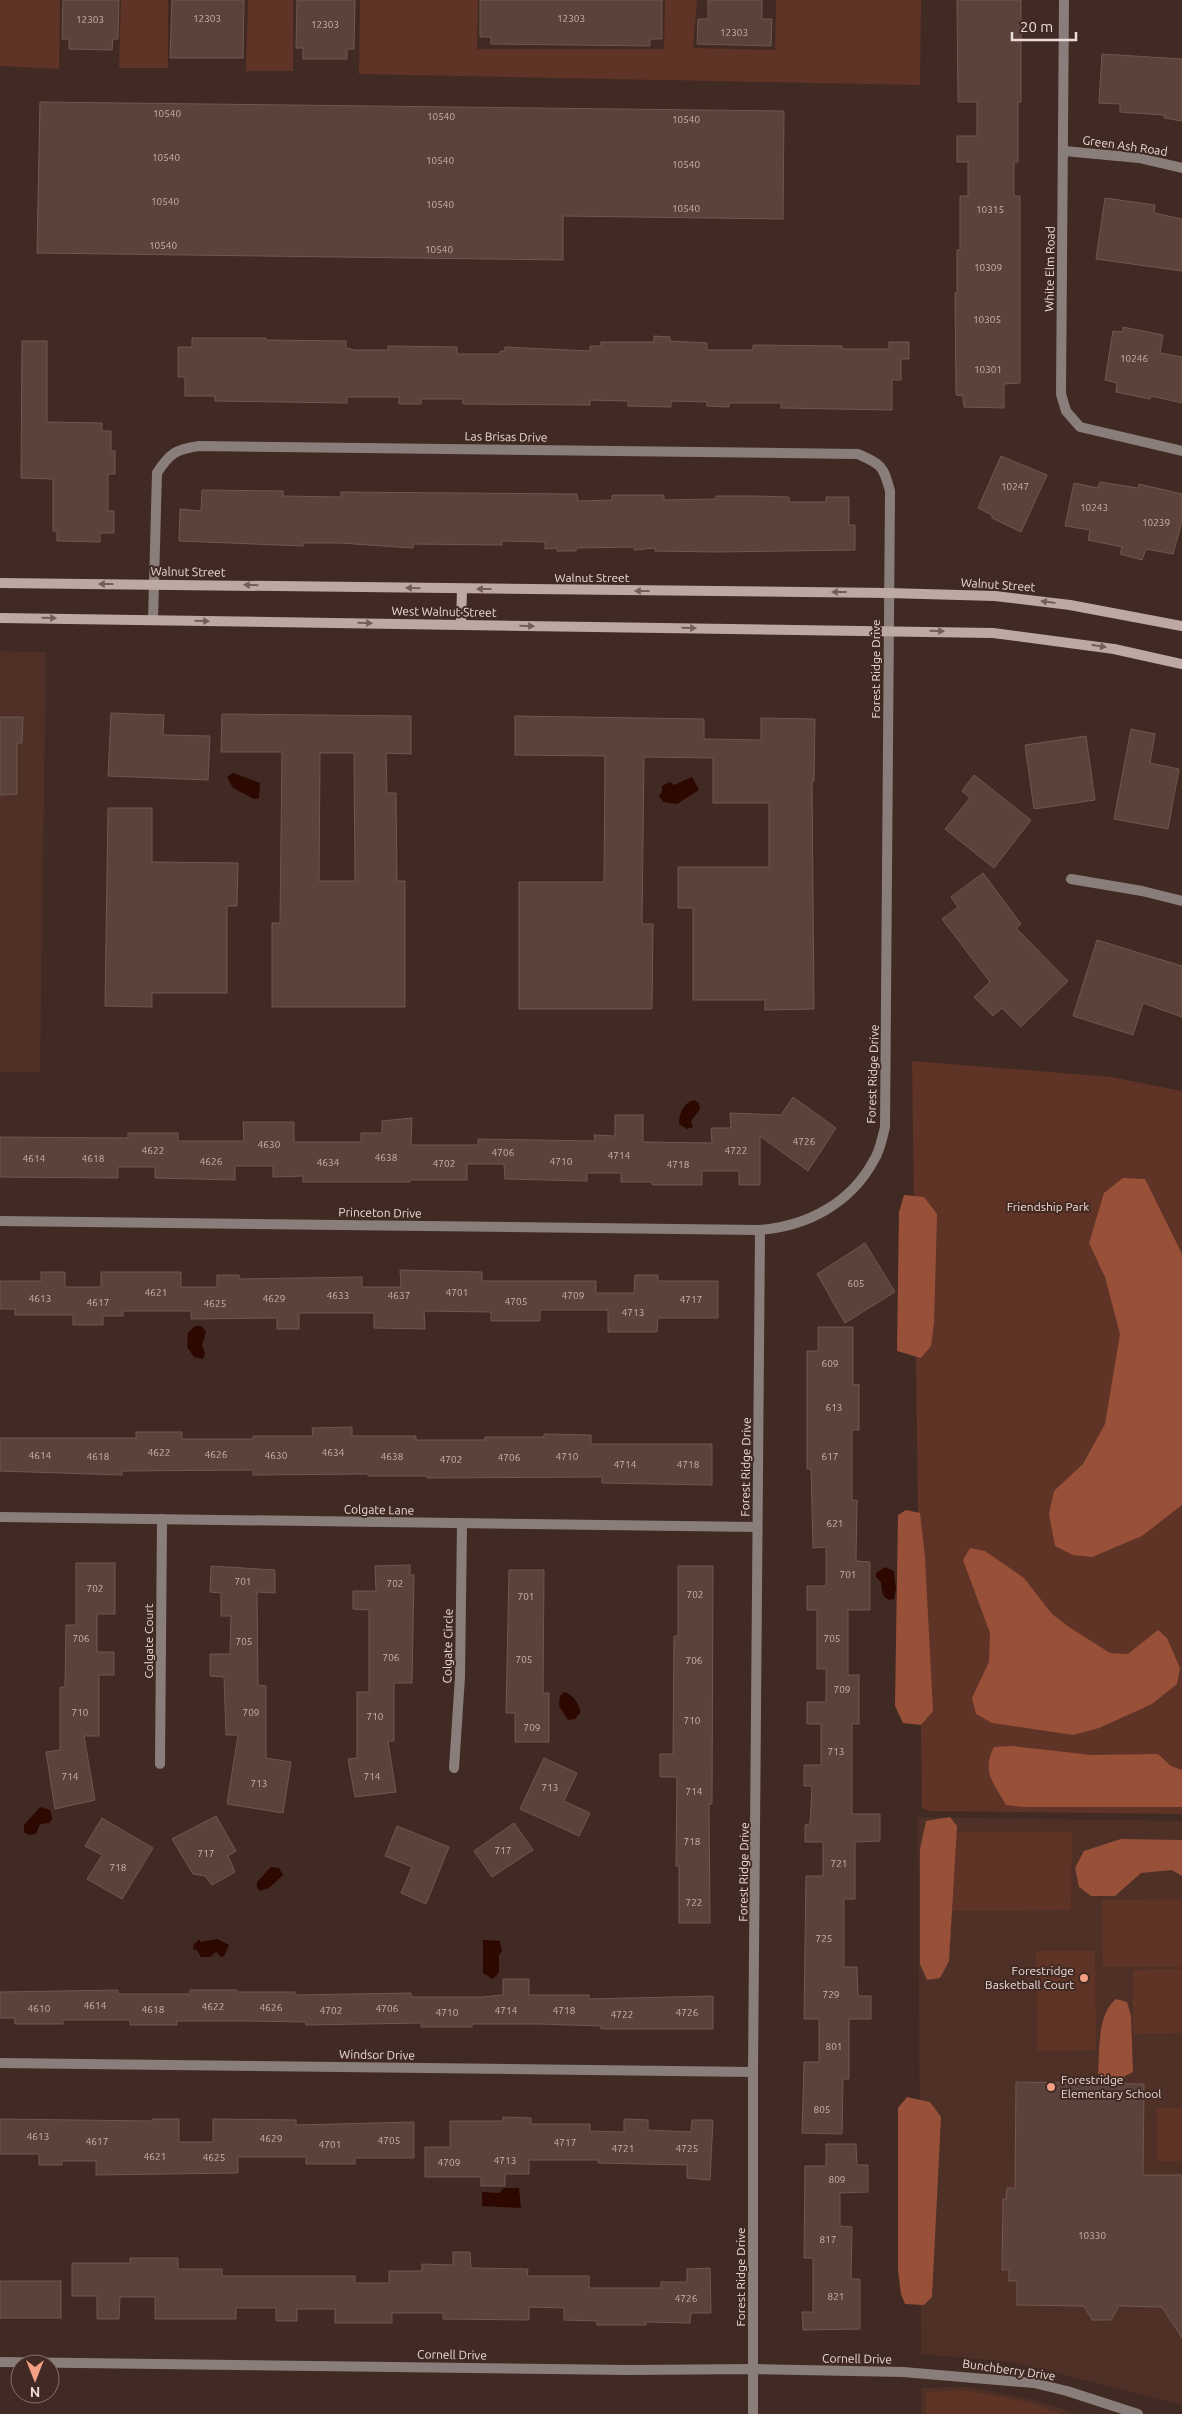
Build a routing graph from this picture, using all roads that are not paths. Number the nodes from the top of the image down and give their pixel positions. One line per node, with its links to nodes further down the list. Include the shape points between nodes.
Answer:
1 (1064, 0): 2 (street, White Elm Road)
2 (1064, 151): 3 (street, Green Ash Road, via 1139,158); 4 (street, White Elm Road, via 1062,394 1066,411 1080,427)
3 (1182, 168)
4 (1182, 451)
5 (0, 583): 6 (main road, Walnut Street, one-way to 5)
6 (154, 584): 7 (main road, Walnut Street, one-way to 6); 8 (street, Las Brisas Drive, via 158,473 166,457 183,448 199,446 319,447 858,454 880,464 890,491); 10 (street, Las Brisas Drive)
7 (462, 589): 8 (main road, Walnut Street, one-way to 7); 11 (main road)
8 (888, 593): 12 (main road, Walnut Street, one-way to 8, via 1070,605 995,596); 13 (street, Forest Ridge Drive)
9 (0, 618): 10 (main road, West Walnut Street, one-way to 10)
10 (153, 620): 11 (main road, West Walnut Street, one-way to 11)
11 (461, 625): 13 (main road, West Walnut Street, one-way to 13)
12 (1182, 626)
13 (888, 631): 14 (main road, one-way to 14, via 993,633 1114,649); 18 (street, Forest Ridge Drive, via 885,1127 875,1159 858,1186 834,1206 804,1222)
14 (1182, 664)
15 (1071, 879): 16 (street)
16 (1182, 901)
17 (0, 1221): 18 (street, Princeton Drive)
18 (760, 1230): 22 (street, Forest Ridge Drive)
19 (0, 1517): 20 (street, Colgate Lane)
20 (162, 1519): 21 (street, Colgate Lane); 23 (street, Colgate Court)
21 (462, 1524): 22 (street, Colgate Lane); 24 (street, Colgate Circle, via 460,1677)
22 (758, 1527): 26 (street, Forest Ridge Drive)
23 (160, 1764)
24 (454, 1768)
25 (0, 2063): 26 (street, Windsor Drive)
26 (753, 2072): 28 (street, Forest Ridge Drive)
27 (0, 2362): 28 (street, Cornell Drive)
28 (754, 2369): 29 (street, Cornell Drive); 30 (street, Forest Ridge Drive)
29 (903, 2372): 31 (street, Bunchberry Drive, via 1034,2383)
30 (753, 2414)
31 (1138, 2414)

